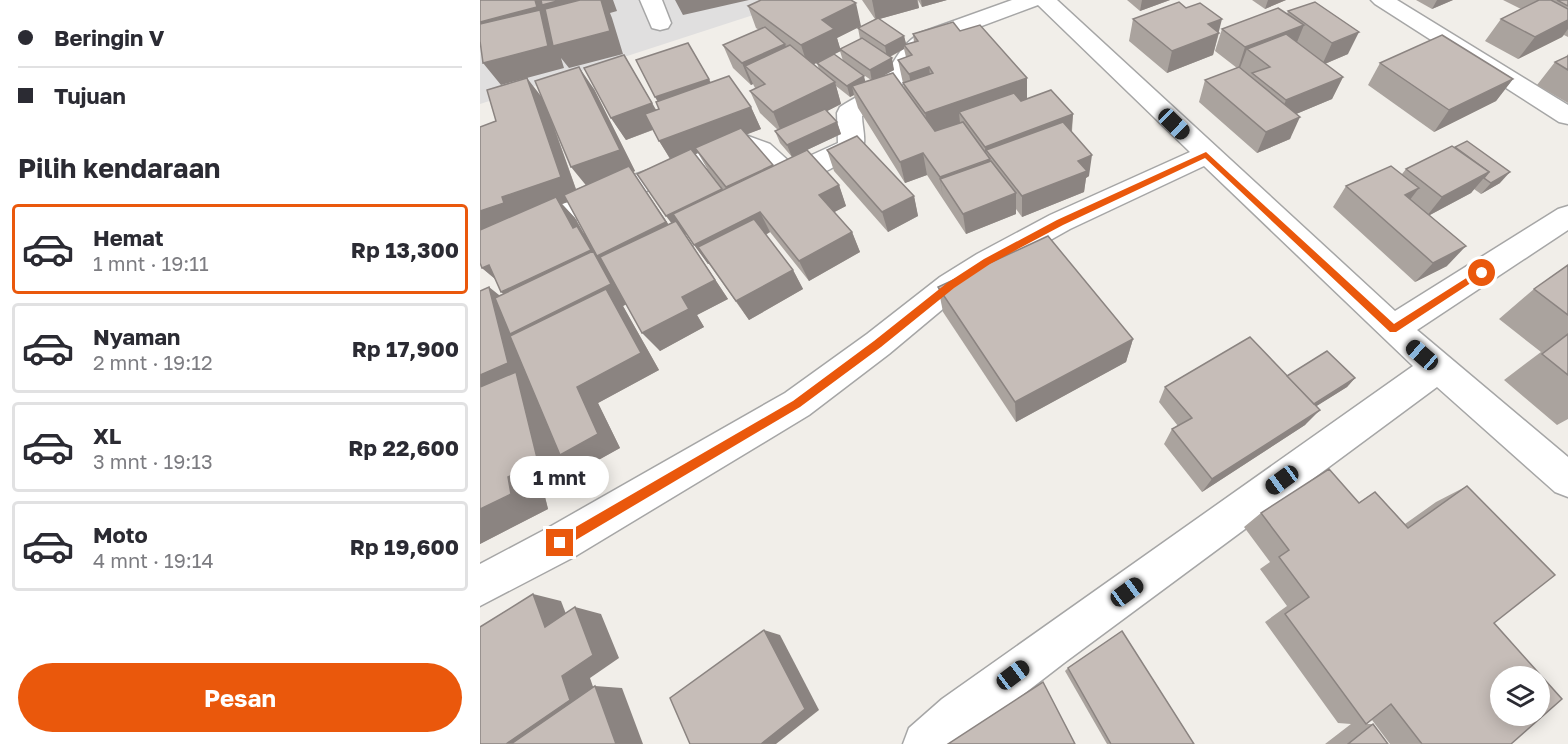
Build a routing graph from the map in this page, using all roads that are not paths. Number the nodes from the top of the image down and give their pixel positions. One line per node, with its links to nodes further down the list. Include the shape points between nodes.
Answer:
1 (651, 0): 5 (street)
2 (1032, 0): 9 (street, via 914,46 887,87 849,113 851,140 847,149 795,174 787,173 755,146 748,145 606,195)
3 (1045, 0): 7 (street)
4 (1382, 0): 6 (street)
5 (660, 23)
6 (1568, 116)
7 (1206, 155): 10 (street); 13 (street, via 1060,222 987,262 951,285 797,404)
8 (1568, 216): 10 (street)
9 (480, 251)
10 (1393, 329): 11 (street)
11 (1437, 368): 12 (street); 14 (street, via 1049,648)
12 (1568, 480)
13 (480, 586)
14 (925, 744)

